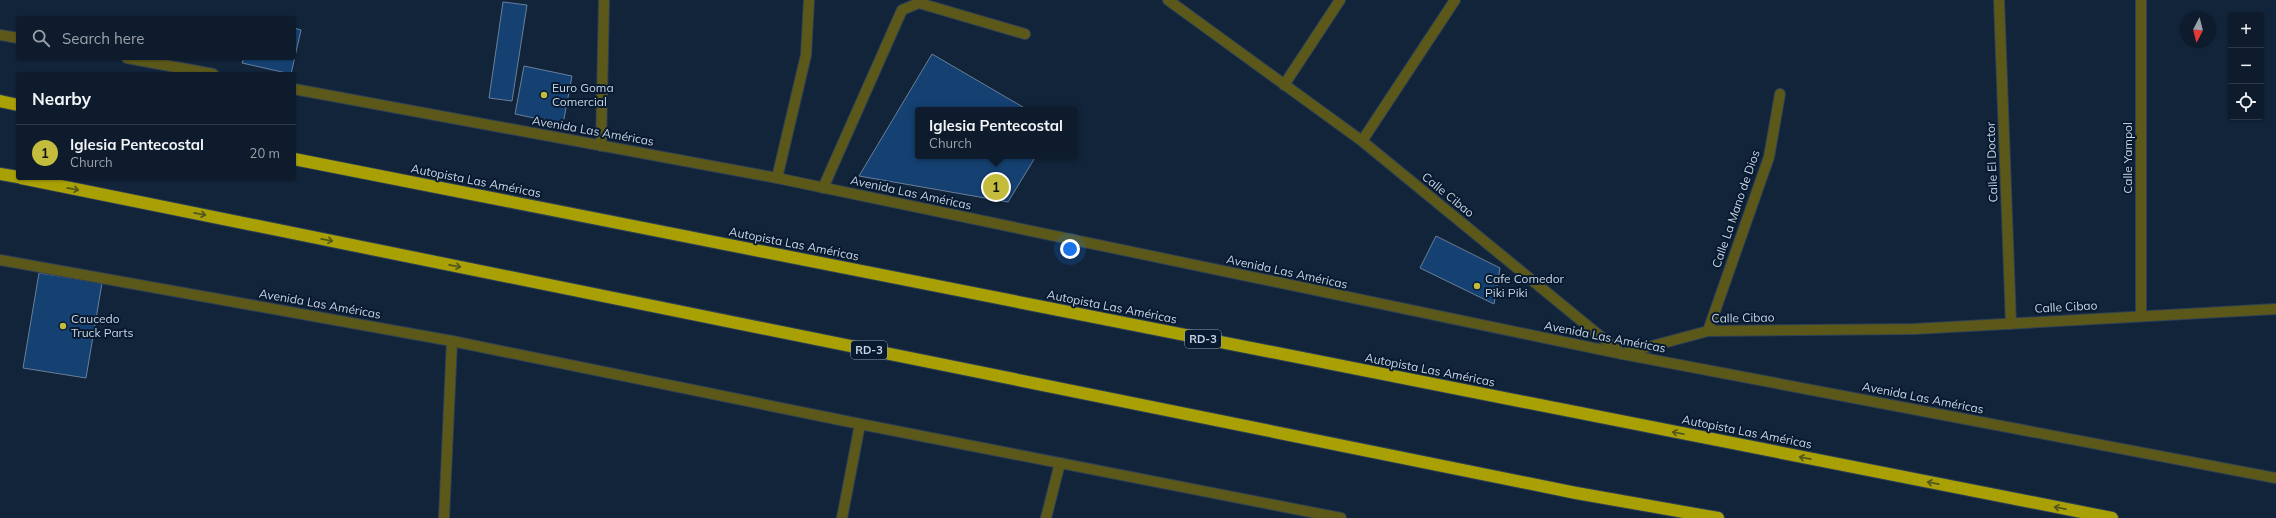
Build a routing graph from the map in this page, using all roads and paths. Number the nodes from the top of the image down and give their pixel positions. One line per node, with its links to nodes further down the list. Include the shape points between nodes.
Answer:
1 (604, 0): 19 (street)
2 (809, 0): 23 (street, via 806,55)
3 (1168, 0): 13 (street, Calle Cibao)
4 (1340, 0): 13 (street)
5 (1455, 0): 18 (street)
6 (1999, 0): 29 (street, Calle El Doctor)
7 (2141, 0): 28 (street, Calle Yampol)
8 (1025, 34): 25 (street, via 919,3 902,10)
9 (0, 35): 10 (street)
10 (16, 38)
11 (138, 60): 12 (street)
12 (202, 72)
13 (1284, 84): 18 (street, Calle Cibao)
14 (296, 89): 19 (street, Avenida Las Américas)
15 (1780, 94): 30 (street, Calle La Mano de Dios, via 1769,157)
16 (0, 101): 17 (highway)
17 (16, 105)
18 (1362, 141): 32 (street, Calle Cibao)
19 (601, 146): 23 (street, Avenida Las Américas)
20 (296, 159): 41 (highway, Autopista Las Américas / RD-3, one-way to 20)
21 (0, 174): 22 (highway, RD-3)
22 (16, 177)
23 (777, 178): 25 (street, Avenida Las Américas)
24 (29, 180): 40 (highway, RD-3, one-way to 40, via 1576,493)
25 (822, 188): 32 (street, Avenida Las Américas)
26 (0, 260): 31 (street, Avenida Las Américas)
27 (2276, 309): 28 (street, Calle Cibao)
28 (2141, 316): 29 (street, Calle Cibao)
29 (2011, 324): 30 (street, Calle Cibao, via 1914,329)
30 (1708, 331): 32 (street, Calle Cibao)
31 (452, 340): 33 (street, Avenida Las Américas); 36 (street)
32 (1622, 354): 35 (street, Avenida Las Américas)
33 (860, 424): 34 (street, Avenida Las Américas); 37 (street)
34 (1060, 463): 38 (street); 39 (street, Avenida Las Américas)
35 (2276, 478)
36 (444, 518)
37 (842, 518)
38 (1046, 518)
39 (1341, 518)
40 (1718, 518)
41 (2112, 518)

